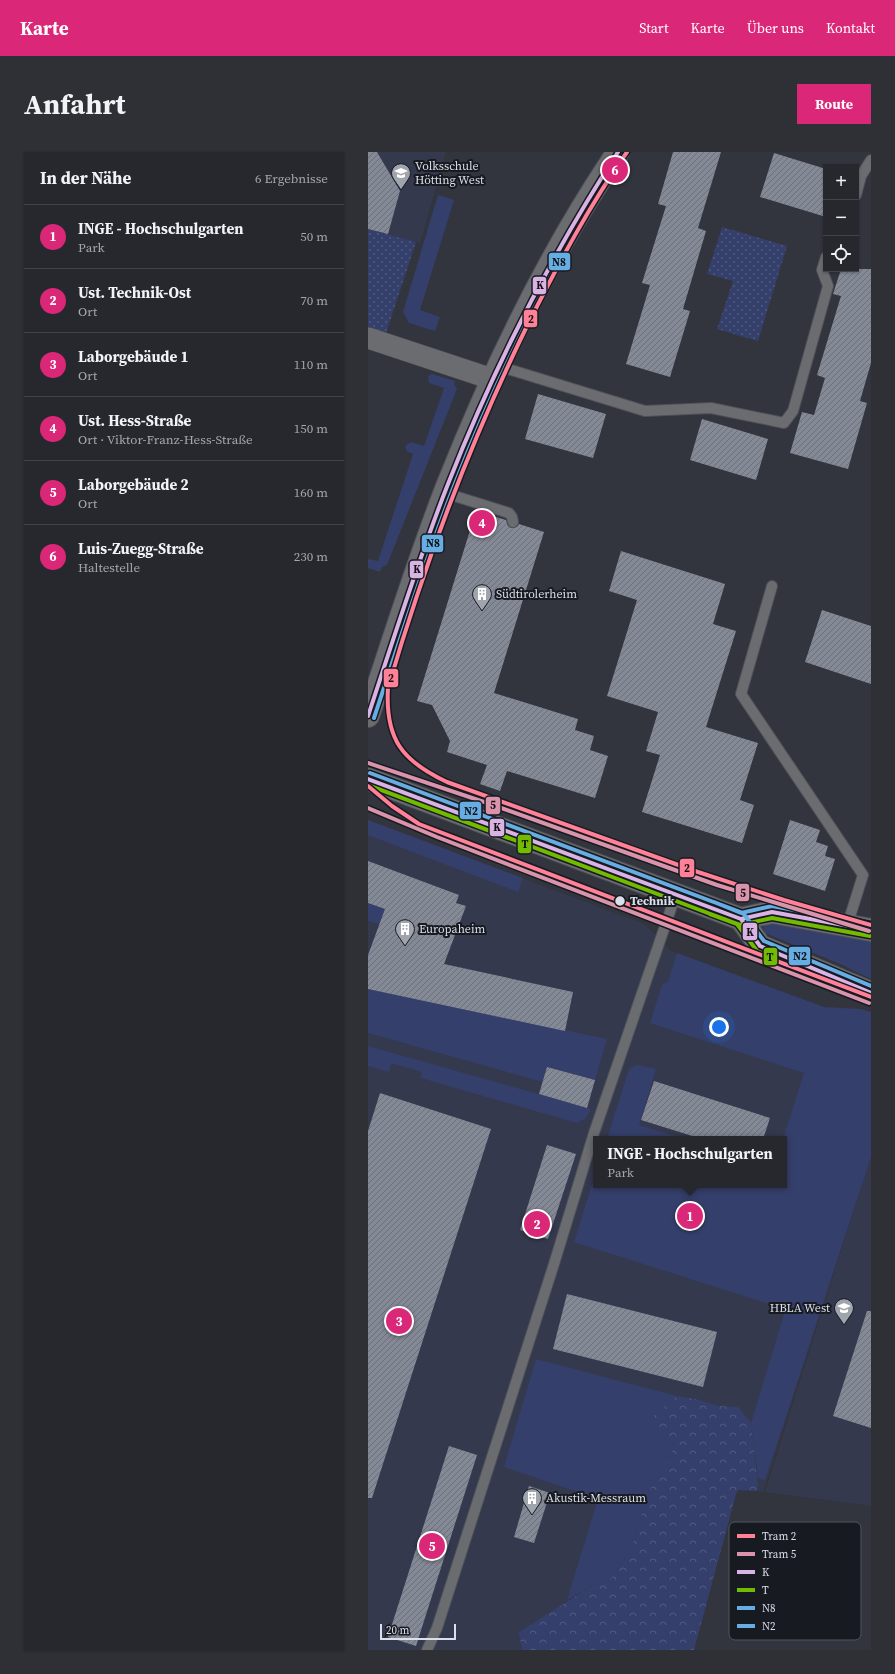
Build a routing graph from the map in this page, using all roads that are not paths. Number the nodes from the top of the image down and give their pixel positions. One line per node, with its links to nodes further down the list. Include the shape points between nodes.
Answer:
1 (618, 152): 6 (street, via 550,264)
2 (871, 160): 3 (lane)
3 (859, 184)
4 (823, 267): 6 (lane, via 828,286 793,411 784,423 711,408 645,411)
5 (368, 338): 6 (street, via 423,356)
6 (495, 372): 7 (street)
7 (445, 493): 8 (lane, via 509,513); 10 (street)
8 (513, 522)
9 (772, 586): 14 (lane, via 741,694 863,875)
10 (368, 716)
11 (368, 778): 12 (street)
12 (676, 894): 13 (street); 18 (lane)
13 (741, 919): 14 (street, via 772,912); 16 (street, via 760,946)
14 (847, 926): 15 (street)
15 (871, 930)
16 (871, 993)
17 (593, 1136): 19 (lane, via 437,1628)
18 (593, 1136)
19 (427, 1650)

